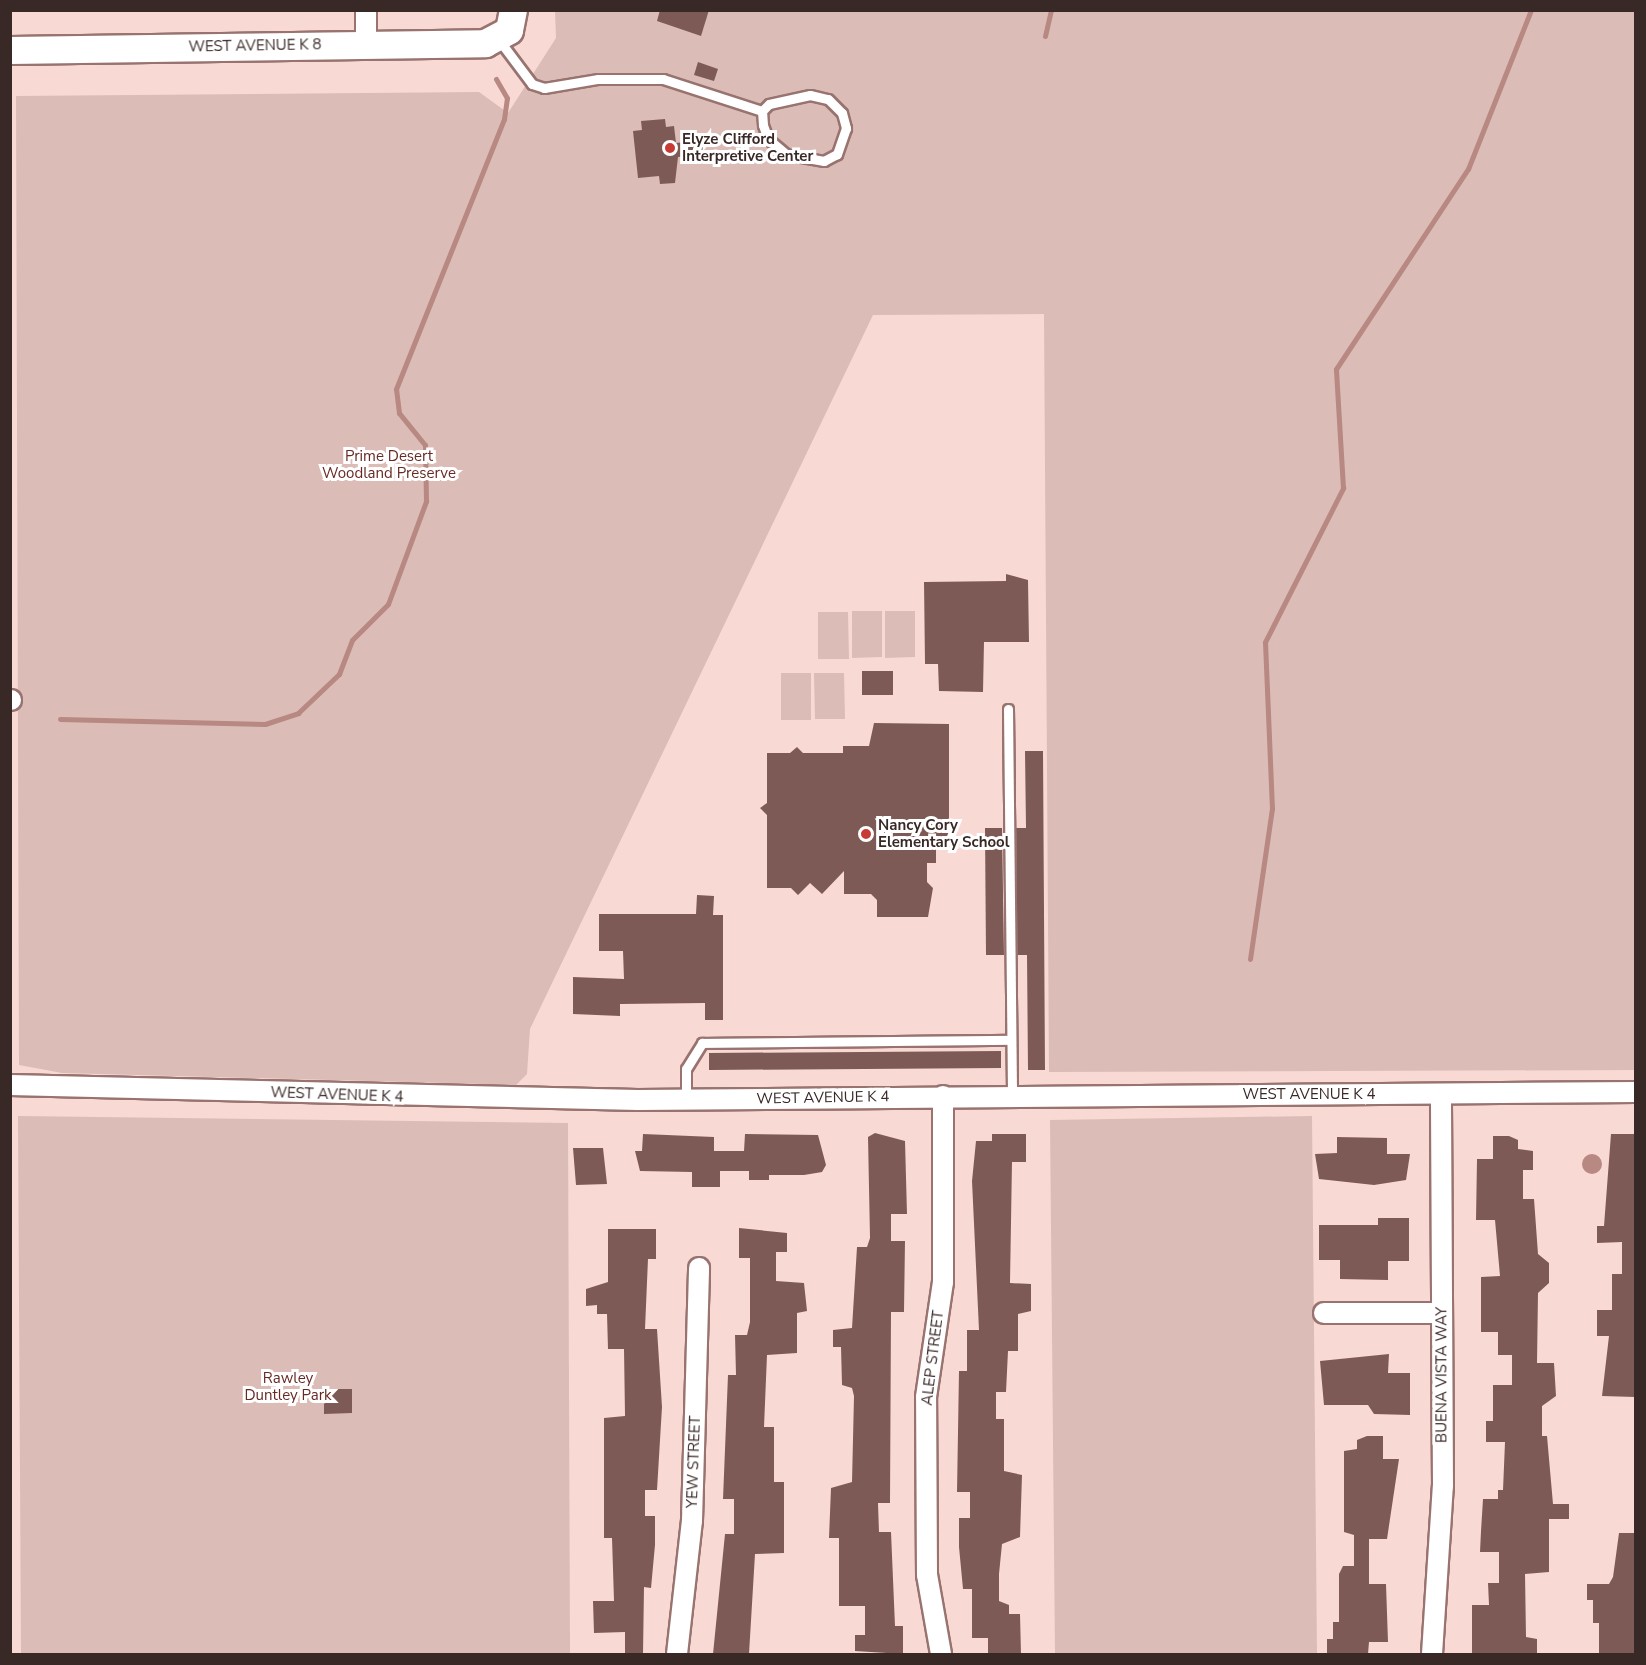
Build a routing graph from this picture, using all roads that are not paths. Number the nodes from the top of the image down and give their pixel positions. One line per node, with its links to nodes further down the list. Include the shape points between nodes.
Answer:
1 (366, 10): 4 (street)
2 (513, 10): 3 (street, via 509,30)
3 (499, 40): 4 (street, WEST AVENUE K 8); 6 (lane, via 532,84 544,88 598,79 663,79)
4 (366, 45): 5 (street, WEST AVENUE K 8)
5 (10, 50)
6 (762, 111): 6 (lane, via 768,139 786,154 824,161 844,142 843,113 828,99 788,97)
7 (1008, 709): 8 (lane)
8 (1011, 1040): 13 (lane); 14 (lane, via 702,1043 686,1069)
9 (10, 1085): 14 (street, WEST AVENUE K 4)
10 (1635, 1092): 11 (street, WEST AVENUE K 4)
11 (1440, 1094): 13 (street, WEST AVENUE K 4); 17 (street, BUENA VISTA WAY)
12 (943, 1096): 13 (street, WEST AVENUE K 4); 14 (street, WEST AVENUE K 4); 19 (street, ALEP STREET, via 942,1282 926,1397 927,1575)
13 (1012, 1096)
14 (686, 1100)
15 (699, 1268): 18 (street, YEW STREET, via 692,1521)
16 (1324, 1313): 17 (street)
17 (1442, 1313): 20 (street, BUENA VISTA WAY, via 1443,1486)
18 (677, 1654)
19 (941, 1654)
20 (1432, 1654)

